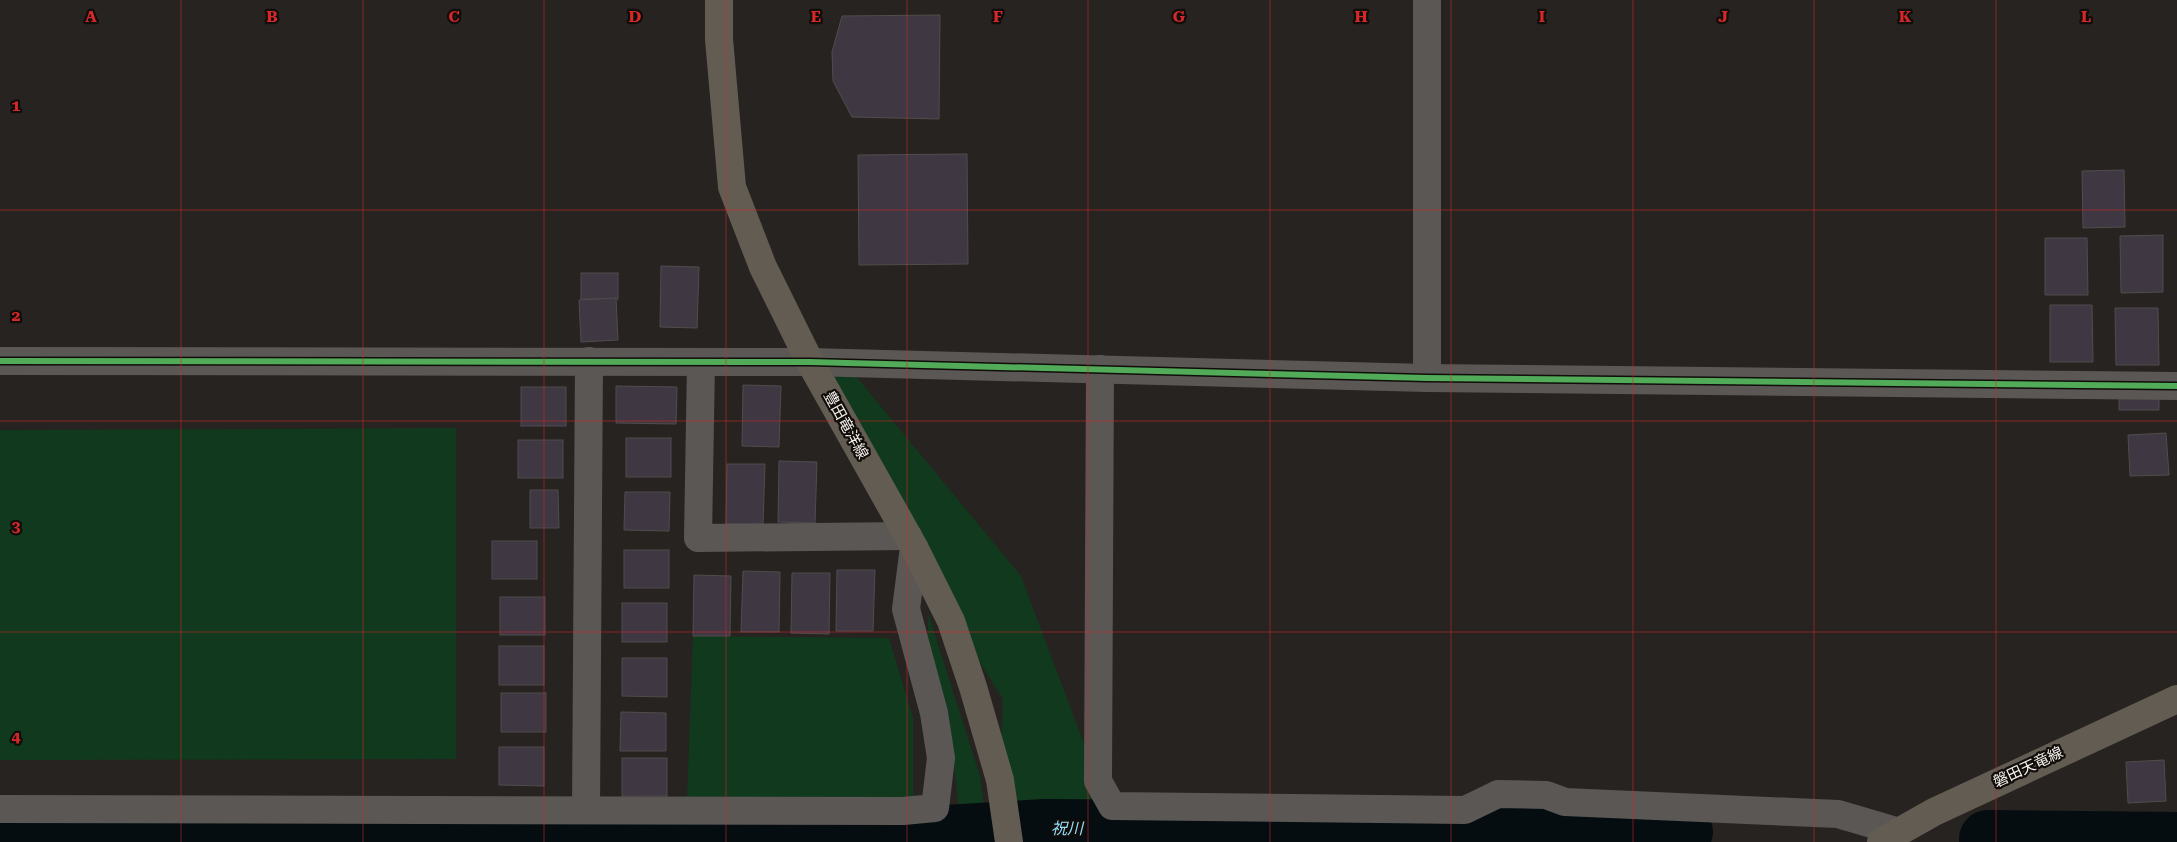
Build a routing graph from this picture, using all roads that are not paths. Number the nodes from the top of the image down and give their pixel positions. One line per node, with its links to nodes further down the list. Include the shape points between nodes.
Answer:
1 (719, 0): 6 (main road, 豊田竜洋線, via 719,39 732,187 762,267)
2 (1427, 0): 8 (street)
3 (0, 360): 4 (street)
4 (589, 361): 5 (street); 13 (street)
5 (701, 362): 6 (street); 10 (street, via 698,538)
6 (810, 362): 7 (street); 10 (main road, 豊田竜洋線)
7 (1100, 369): 8 (street); 14 (street, via 1098,781 1112,806 1464,810 1498,794 1546,795 1565,802 1838,814)
8 (1427, 378): 9 (street)
9 (2177, 386)
10 (911, 542): 13 (street, via 906,609 936,722 941,758 935,808 903,811); 15 (main road, 豊田竜洋線, via 951,621 974,687 1000,780)
11 (2177, 699): 14 (main road, 磐田天竜線, via 1934,812)
12 (0, 809): 13 (street)
13 (586, 810)
14 (1890, 837)
15 (1009, 842)

